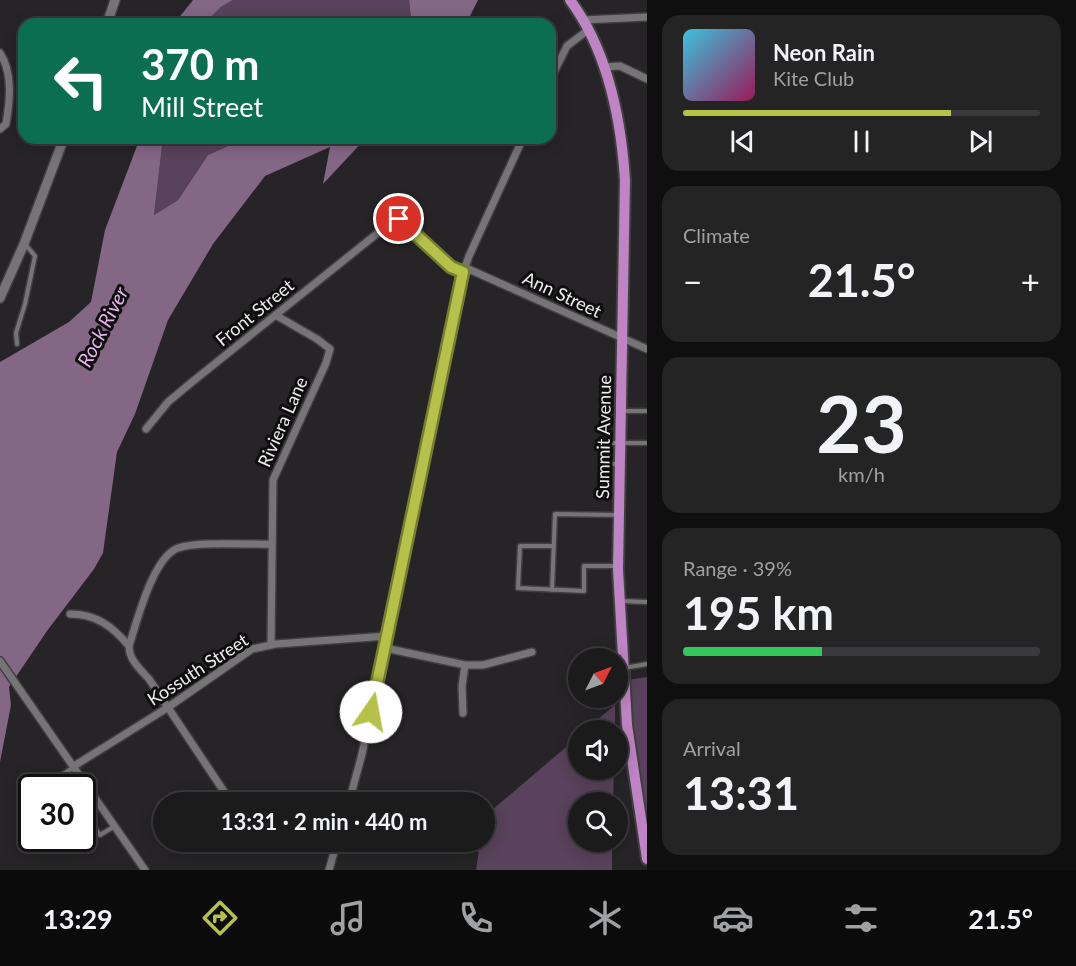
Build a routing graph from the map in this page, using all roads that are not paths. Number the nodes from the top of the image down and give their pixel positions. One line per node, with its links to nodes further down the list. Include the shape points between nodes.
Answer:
1 (115, 0): 4 (street)
2 (570, 0): 5 (main road, Summit Avenue)
3 (647, 17): 5 (street)
4 (109, 18)
5 (586, 25): 7 (main road, Summit Avenue); 8 (street, via 567,46)
6 (0, 53): 10 (street, via 9,75 8,113 6,124)
7 (604, 67): 9 (street, via 620,66); 18 (main road, Summit Avenue, via 623,153)
8 (556, 68)
9 (647, 79)
10 (0, 129)
11 (62, 144): 14 (street)
12 (521, 144): 15 (street)
13 (387, 224): 15 (street, Ann Street, via 399,219 451,267); 17 (street, Front Street)
14 (24, 244): 16 (street); 19 (lane, via 35,256 16,333)
15 (464, 269): 18 (street, Ann Street); 35 (street)
16 (0, 298)
17 (277, 316): 23 (street, Front Street, via 168,402); 28 (street, Riviera Lane, via 330,349 273,480)
18 (621, 338): 20 (street, Ann Street); 21 (main road, Summit Avenue)
19 (17, 344)
20 (647, 349)
21 (621, 411): 22 (lane); 24 (main road, Summit Avenue)
22 (647, 411)
23 (146, 429)
24 (621, 443): 25 (lane); 26 (main road, Summit Avenue); 26 (lane, via 605,444 604,462)
25 (647, 443)
26 (620, 464): 27 (main road, Summit Avenue)
27 (620, 515): 29 (lane, via 555,514); 30 (main road, Summit Avenue)
28 (272, 544): 36 (street, Riviera Lane); 37 (street, via 200,545 174,550 158,566)
29 (555, 546): 31 (lane); 31 (lane, via 520,546 518,588)
30 (618, 566): 31 (lane, via 585,566 584,591); 32 (main road, Summit Avenue)
31 (552, 590)
32 (620, 601): 33 (lane); 39 (main road, Summit Avenue)
33 (647, 602)
34 (70, 614): 37 (street, via 103,621)
35 (387, 636): 36 (street, Kossuth Street); 38 (street)
36 (271, 645): 45 (street, Kossuth Street, via 252,649)
37 (129, 646): 45 (street, via 134,662)
38 (385, 648): 43 (street); 51 (street)
39 (623, 648)
40 (532, 652): 43 (street, via 483,665)
41 (0, 661): 48 (street)
42 (647, 664): 44 (lane)
43 (465, 665): 47 (street)
44 (628, 667)
45 (167, 708): 48 (street, Kossuth Street); 50 (street)
46 (626, 708): 55 (main road, Summit Avenue)
47 (463, 713)
48 (74, 766): 49 (lane); 52 (street)
49 (63, 774)
50 (224, 792)
51 (352, 792)
52 (115, 826): 53 (lane, via 100,835); 56 (street)
53 (96, 829)
54 (334, 852): 57 (street)
55 (647, 859)
56 (145, 870)
57 (329, 870)

